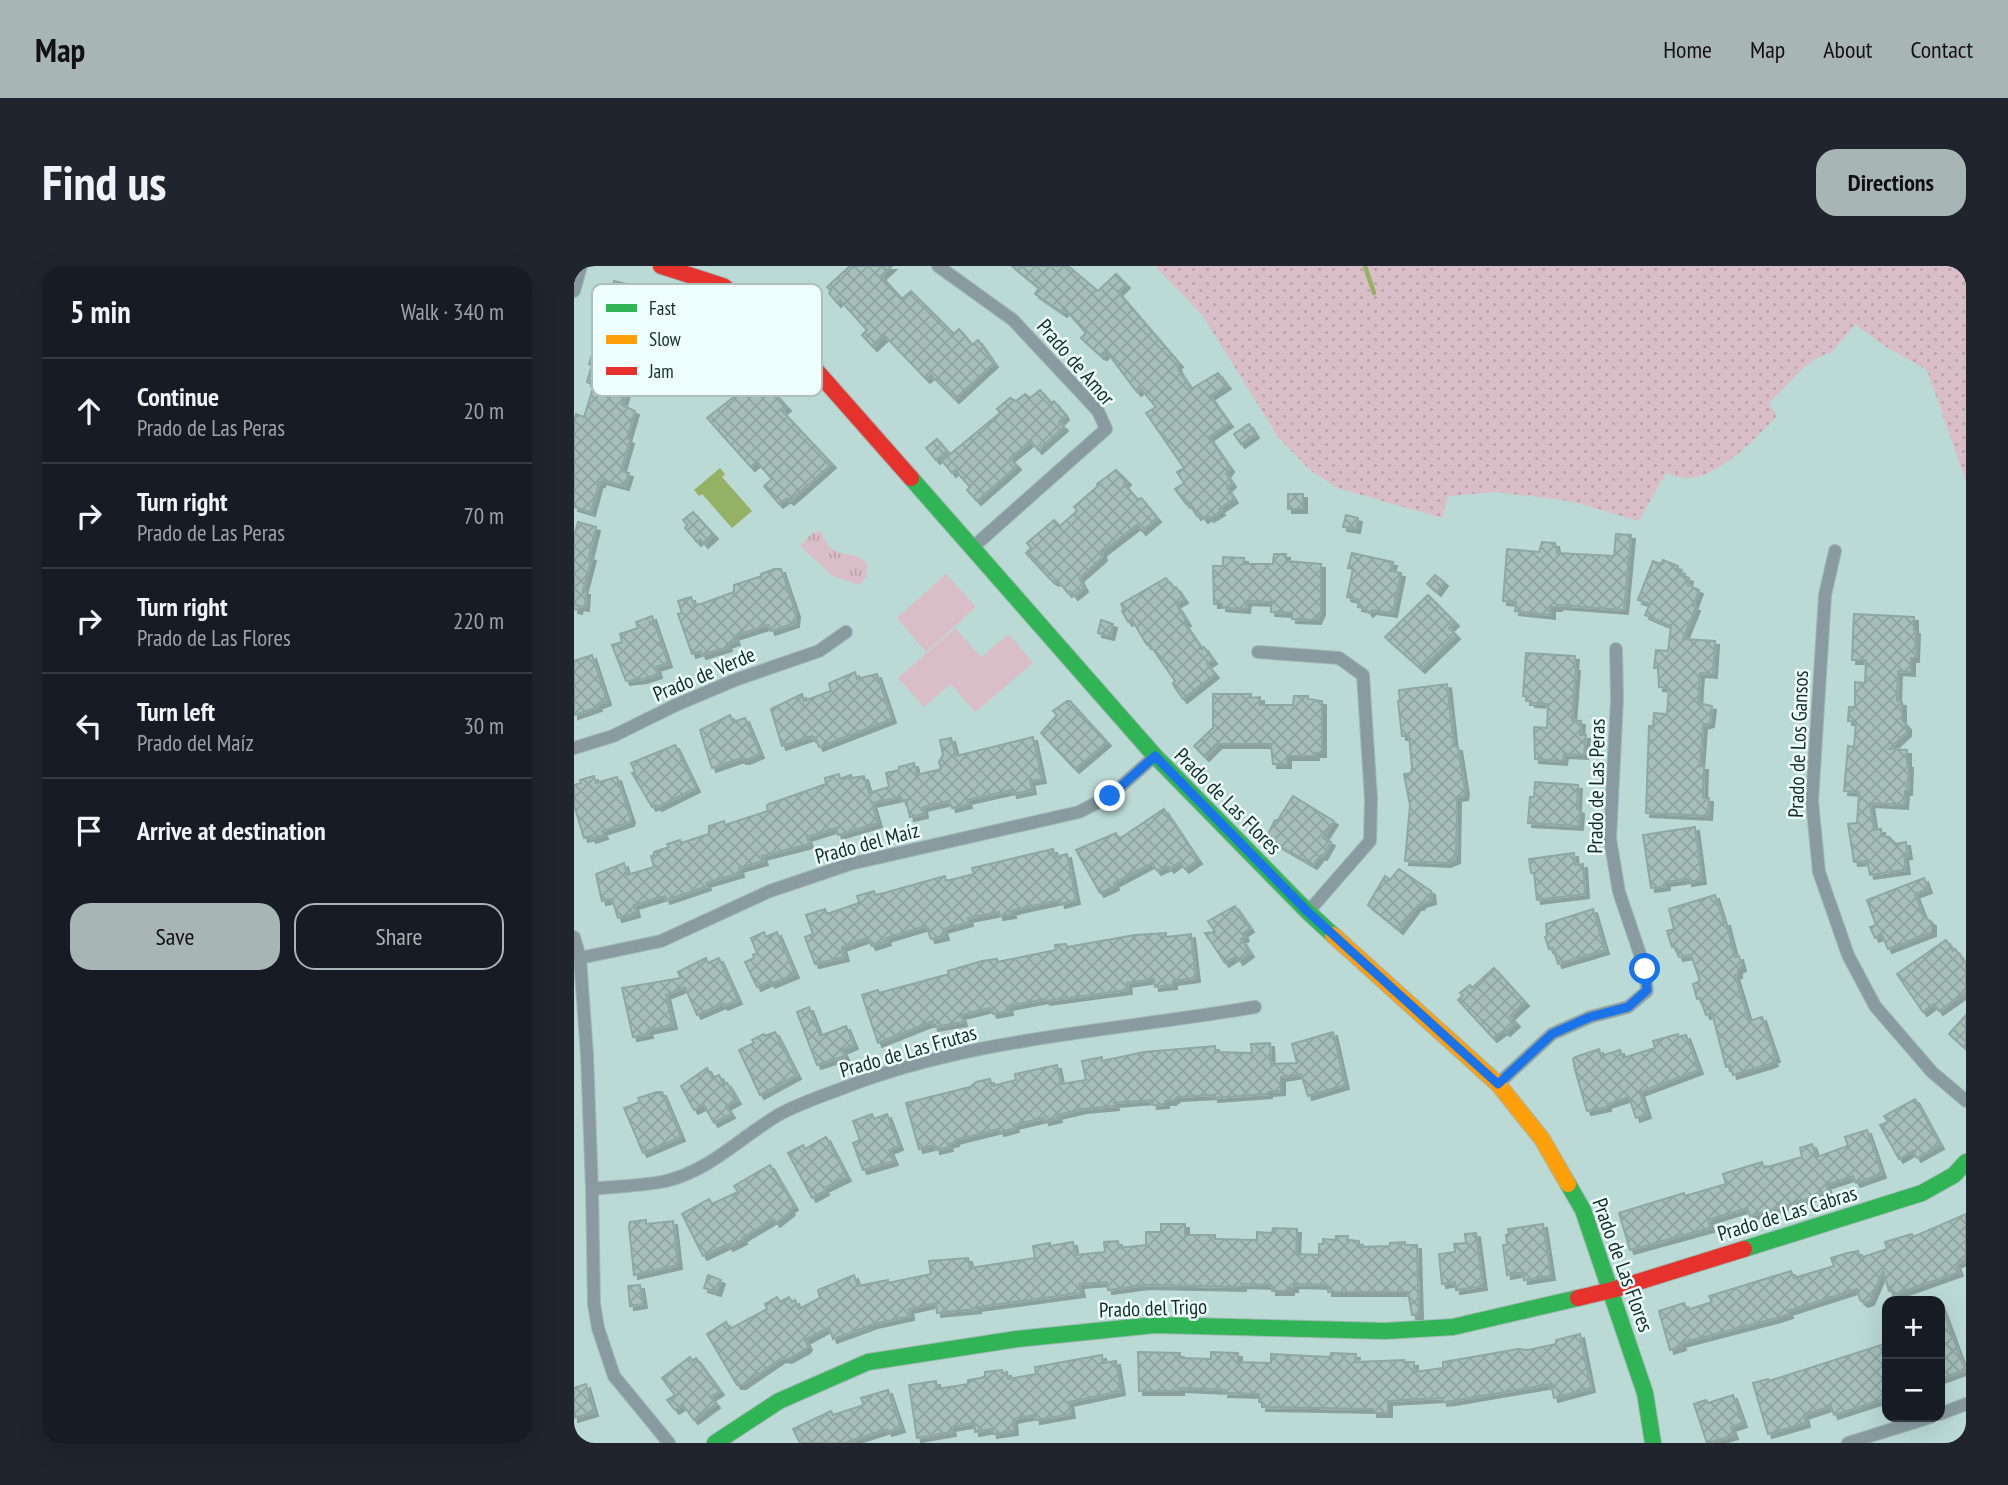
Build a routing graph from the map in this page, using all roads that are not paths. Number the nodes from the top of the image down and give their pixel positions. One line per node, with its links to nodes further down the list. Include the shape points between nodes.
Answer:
1 (581, 266): 5 (street)
2 (661, 266): 4 (street, Prado de Las Flores)
3 (938, 266): 7 (street, Prado de Amor, via 1013,320 1098,411 1106,429)
4 (717, 284)
5 (574, 291)
6 (822, 377): 7 (street, Prado de Las Flores)
7 (972, 548): 13 (street, Prado de Las Flores)
8 (1835, 551): 19 (street, Prado de Los Gansos, via 1825,595 1812,801 1819,872 1848,955 1875,1006 1932,1072)
9 (846, 632): 12 (street, Prado de Verde, via 819,650)
10 (1616, 649): 18 (street, Prado de Las Peras, via 1610,839 1619,892 1645,969 1647,990 1628,1007 1552,1034)
11 (1258, 652): 14 (street, via 1339,658 1363,675 1370,841)
12 (574, 748)
13 (1155, 756): 14 (street, Prado de Las Flores); 16 (street, Prado del Maíz, via 1110,796 1079,812 850,864 769,891 662,941)
14 (1308, 912): 18 (street, Prado de Las Flores)
15 (574, 937): 16 (street)
16 (580, 958): 21 (street)
17 (1255, 1007): 21 (street, Prado de Las Frutas, via 970,1050 861,1082 781,1114 715,1160 667,1181)
18 (1498, 1084): 22 (street, Prado de Las Flores, via 1542,1139 1583,1210)
19 (1966, 1101)
20 (1966, 1162): 22 (street, Prado de Las Cabras, via 1954,1175 1922,1193)
21 (592, 1189): 26 (street, via 594,1304 605,1353 614,1376)
22 (1612, 1290): 27 (street, Prado del Trigo, via 1453,1327 1385,1331 1154,1325 1017,1339 868,1362 779,1401); 28 (street, Prado de Las Flores, via 1645,1392)
23 (1966, 1404): 24 (street)
24 (1945, 1412)
25 (1915, 1422): 29 (street)
26 (669, 1443)
27 (715, 1443)
28 (1653, 1443)
29 (1848, 1443)

